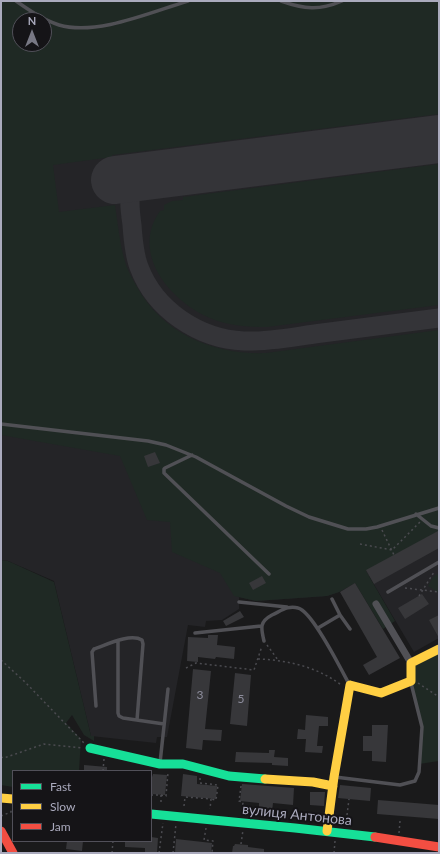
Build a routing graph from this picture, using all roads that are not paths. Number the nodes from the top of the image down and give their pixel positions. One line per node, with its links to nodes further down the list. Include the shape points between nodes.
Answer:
1 (16, 1): 2 (lane, via 52,22 80,28 111,24)
2 (188, 1)
3 (281, 1): 4 (lane, via 303,8 327,6)
4 (342, 1)
5 (1, 424): 6 (lane, via 152,442)
6 (192, 455): 8 (lane, via 309,517 348,529 380,526); 11 (lane, via 165,468 164,474)
7 (439, 508): 8 (lane)
8 (416, 514): 9 (lane, via 431,526)
9 (439, 528)
10 (439, 562): 12 (lane)
11 (269, 574)
12 (388, 592)
13 (332, 599): 17 (lane)
14 (239, 602): 16 (lane)
15 (376, 604): 25 (street)
16 (288, 607): 18 (lane, via 268,617); 19 (lane, via 299,608 305,612)
17 (340, 615): 19 (lane); 20 (lane)
18 (261, 626): 21 (lane); 23 (lane)
19 (318, 628): 27 (lane)
20 (350, 629)
21 (195, 633)
22 (118, 641): 29 (lane, via 92,652); 30 (lane, via 118,713 123,718); 30 (lane, via 133,637 142,640 143,644)
23 (264, 641)
24 (439, 648): 25 (main road)
25 (411, 667): 26 (main road)
26 (410, 681): 27 (main road, via 381,693); 34 (lane, via 422,727 419,772 415,781 400,785)
27 (349, 688): 34 (main road)
28 (168, 689): 31 (lane)
29 (96, 706)
30 (137, 720): 31 (lane)
31 (164, 724): 33 (lane)
32 (90, 748): 33 (main road)
33 (165, 764): 34 (main road, via 183,764 229,776)
34 (333, 782): 39 (main road)
35 (1, 798): 36 (main road)
36 (12, 802)
37 (152, 814): 39 (main road, вулиця Антонова)
38 (1, 831): 41 (main road)
39 (327, 831): 40 (main road, вулиця Антонова)
40 (439, 847)
41 (13, 853)

